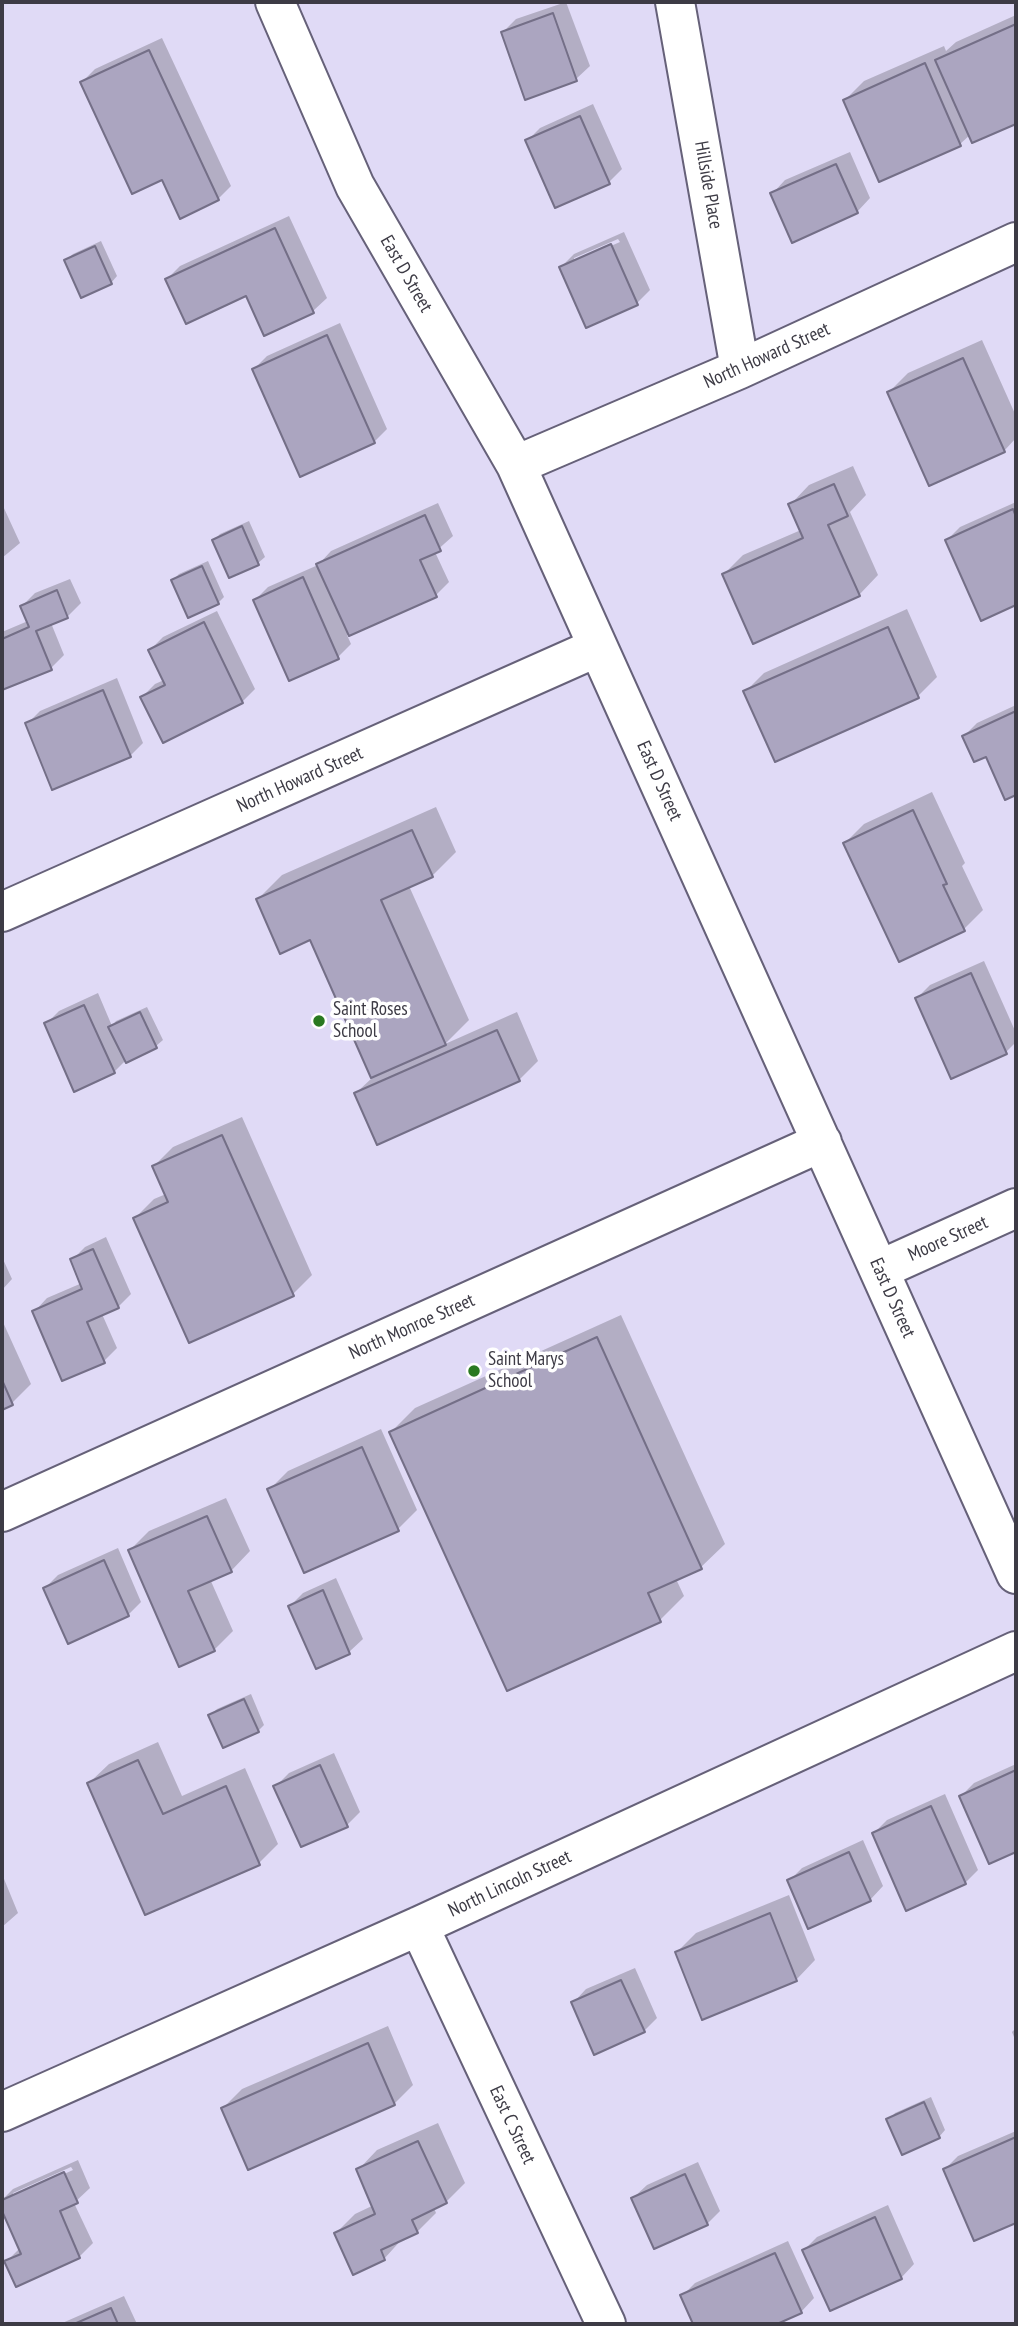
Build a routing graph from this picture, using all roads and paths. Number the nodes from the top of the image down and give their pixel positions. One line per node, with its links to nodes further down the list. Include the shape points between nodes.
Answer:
1 (275, 2): 5 (street, East D Street, via 355,186)
2 (675, 2): 4 (street, Hillside Place)
3 (1016, 242): 4 (street, North Howard Street)
4 (740, 369): 5 (street, North Howard Street)
5 (516, 465): 6 (street, East D Street)
6 (598, 647): 7 (street, North Howard Street); 8 (street, East D Street)
7 (2, 911)
8 (822, 1142): 10 (street, East D Street); 11 (street, North Monroe Street)
9 (1016, 1208): 10 (street, Moore Street)
10 (880, 1270): 12 (street, East D Street)
11 (2, 1511)
12 (1016, 1574)
13 (1016, 1651): 14 (street, North Lincoln Street)
14 (419, 1926): 15 (street, North Lincoln Street); 16 (street, East C Street)
15 (2, 2112)
16 (606, 2324)

